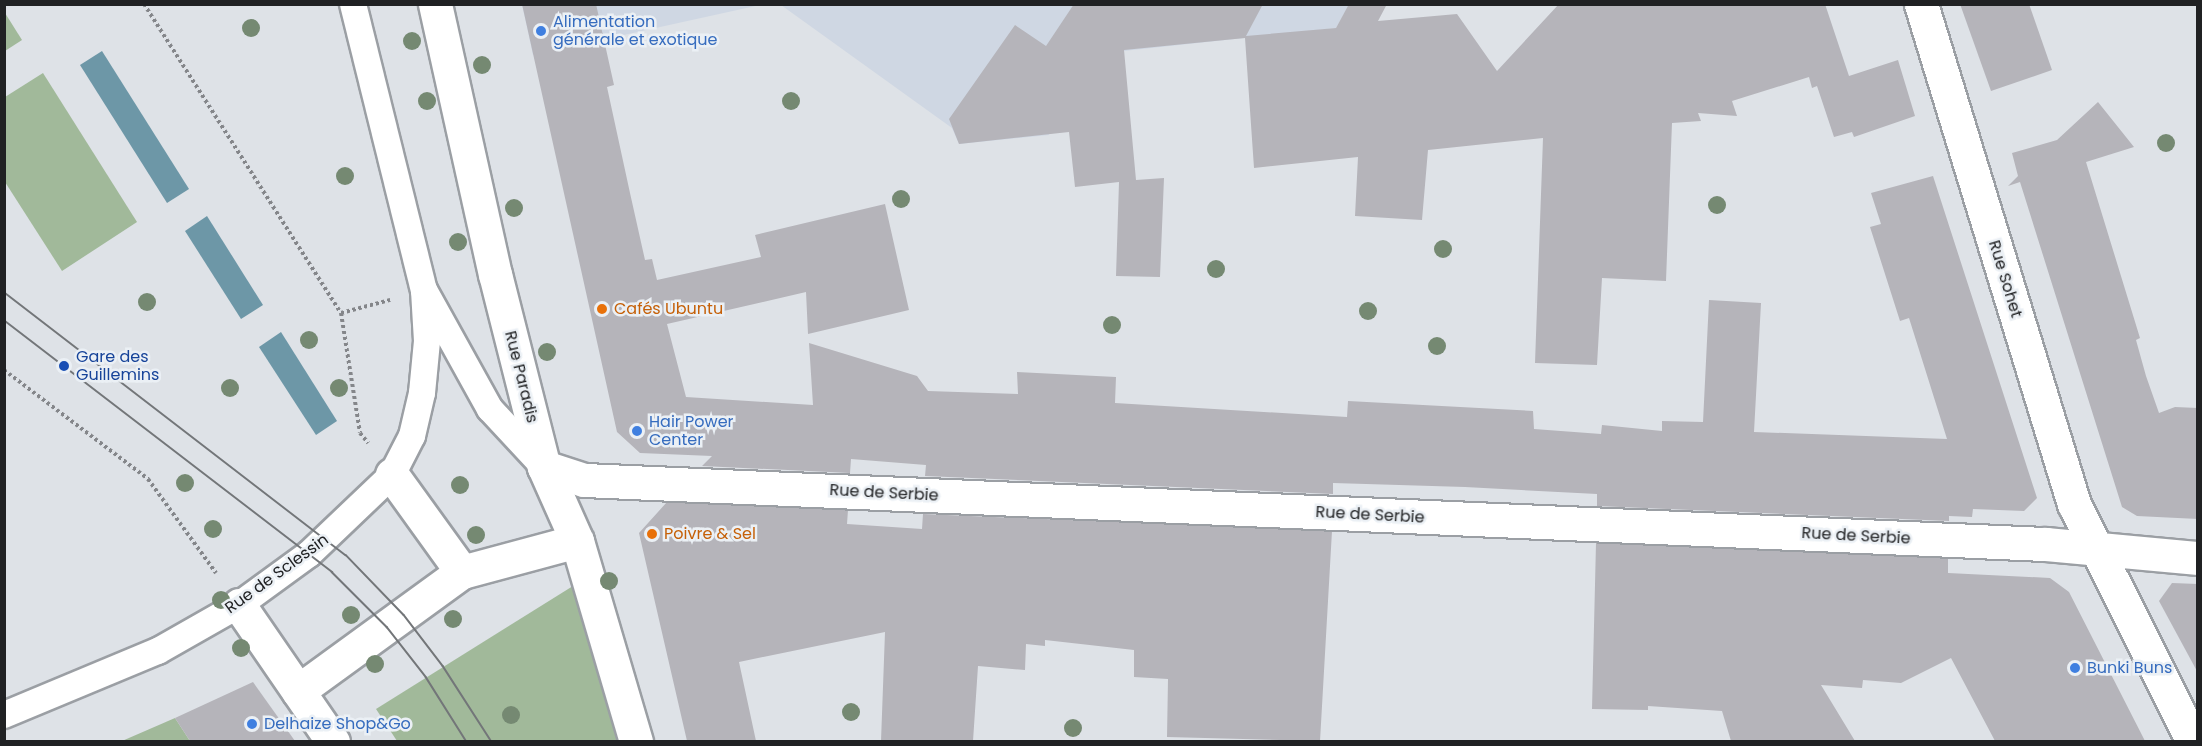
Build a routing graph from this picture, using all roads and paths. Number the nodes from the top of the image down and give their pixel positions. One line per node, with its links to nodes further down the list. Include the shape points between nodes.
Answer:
1 (144, 4): 8 (path, via 341,313 360,433)
2 (353, 4): 5 (lane)
3 (435, 4): 7 (street, Rue Paradis, via 495,274)
4 (1921, 4): 10 (street, Rue Sohet, via 2074,504)
5 (424, 290): 7 (lane, via 490,410); 8 (lane, Rue de Sclessin, via 427,341 422,393 412,436)
6 (4, 370): 13 (path, via 148,479)
7 (544, 467): 9 (street, Rue Paradis); 10 (street, Rue de Serbie, via 584,480 2034,544)
8 (392, 476): 12 (street); 13 (lane, Rue de Sclessin, via 309,554)
9 (577, 541): 12 (street); 17 (street, Rue Paradis)
10 (2097, 550): 11 (street, Rue de Serbie); 18 (street, Rue Sohet)
11 (2198, 558)
12 (462, 572): 14 (street)
13 (239, 605): 14 (street); 15 (lane, Rue de Sclessin, via 158,651)
14 (298, 691): 16 (street)
15 (4, 715)
16 (333, 741)
17 (636, 741)
18 (2193, 741)

